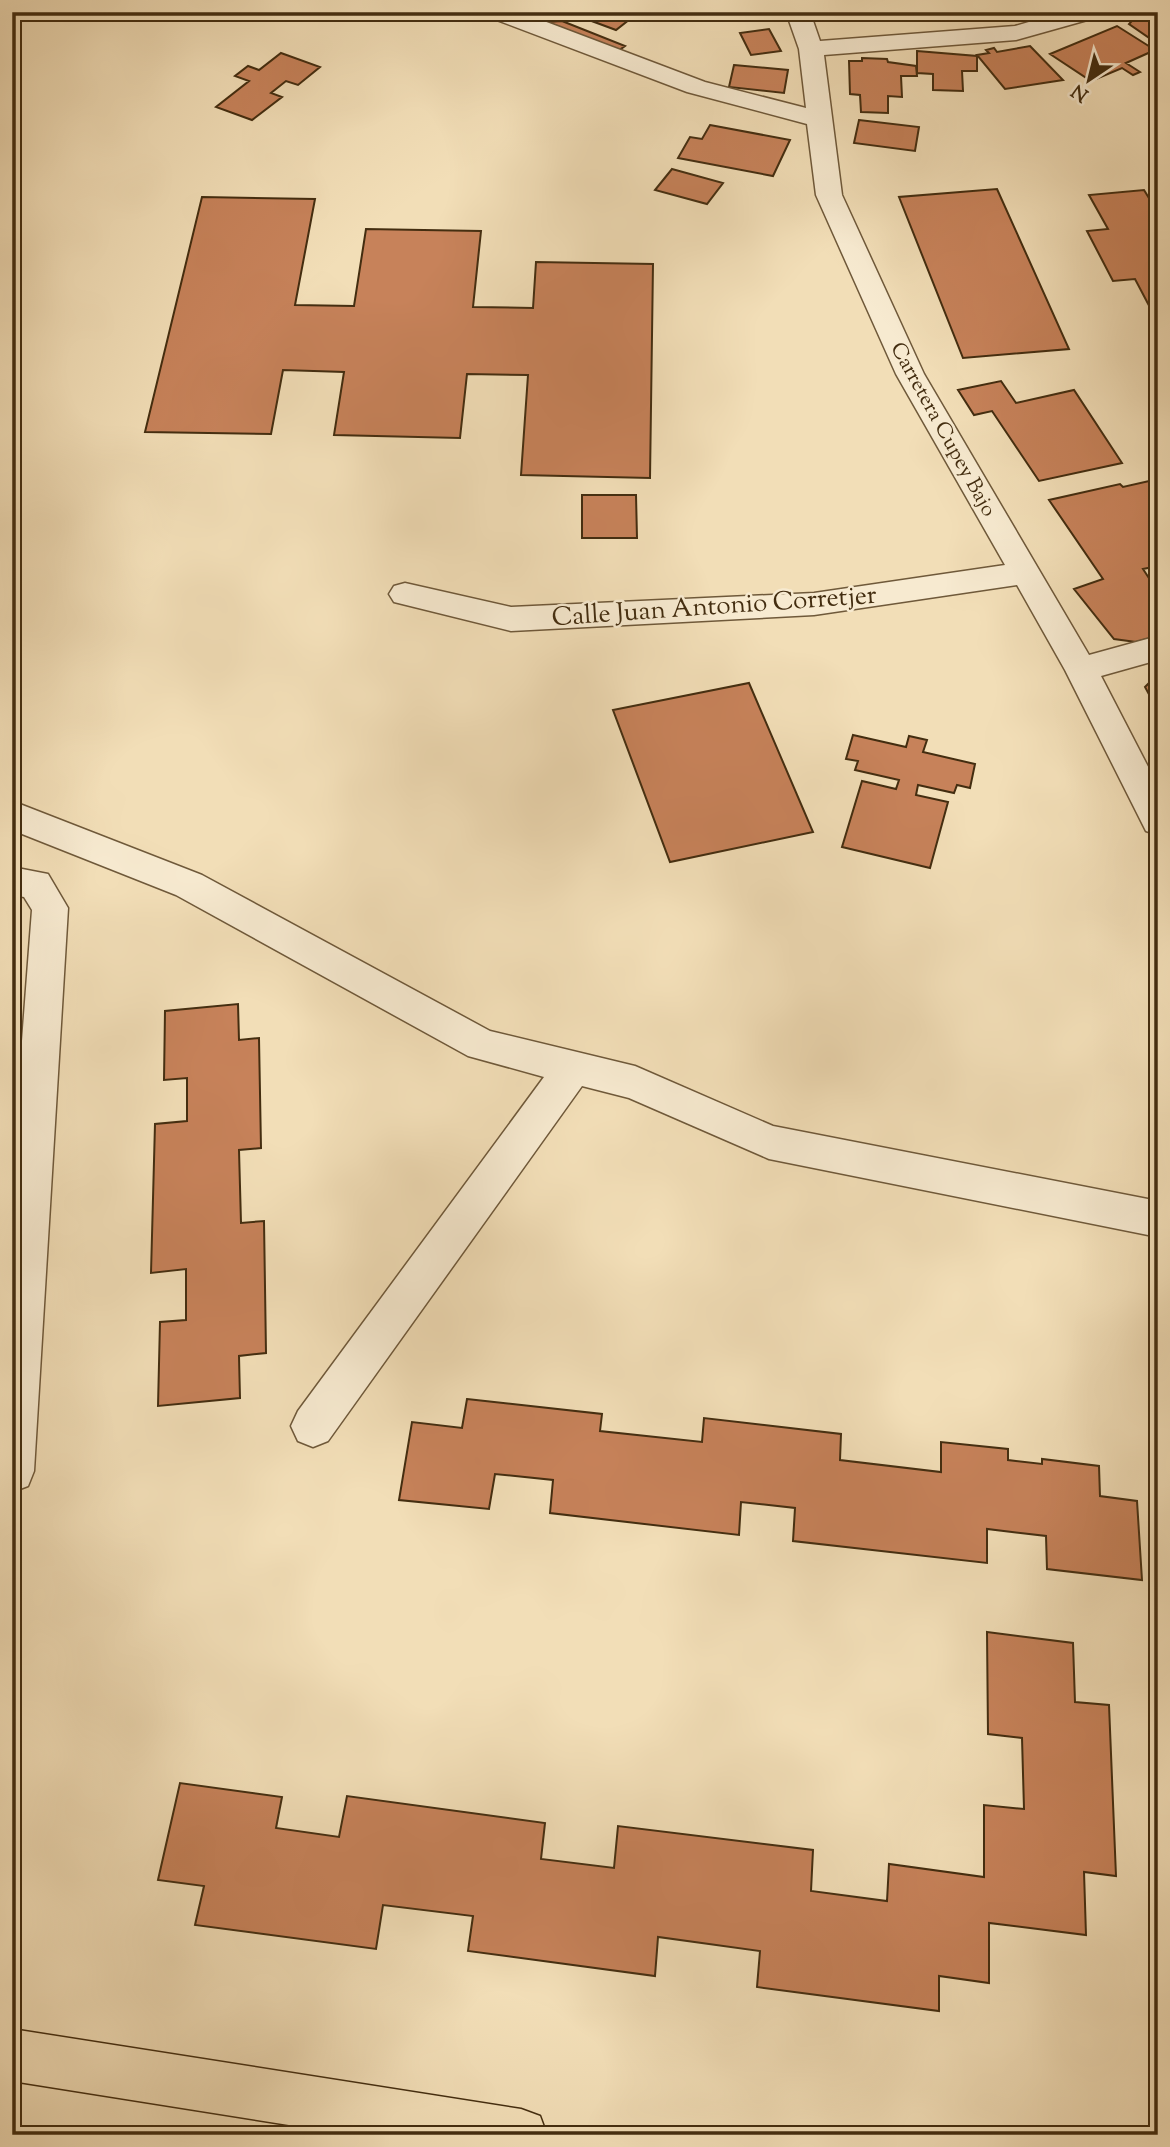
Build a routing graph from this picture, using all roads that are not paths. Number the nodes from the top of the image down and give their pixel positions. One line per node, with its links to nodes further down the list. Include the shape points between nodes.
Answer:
1 (497, 12): 5 (street, via 696,87)
2 (799, 12): 4 (street, Carretera Cupey Bajo)
3 (1090, 12): 4 (street, via 1016,33)
4 (811, 49): 5 (street, Carretera Cupey Bajo)
5 (821, 120): 6 (street, Carretera Cupey Bajo, via 828,195 910,374)
6 (1025, 573): 7 (street, Calle Juan Antonio Corretjer, via 814,604 511,619); 9 (street, Carretera Cupey Bajo)
7 (405, 594)
8 (1158, 648): 9 (street)
9 (1081, 669): 11 (street, Carretera Cupey Bajo)
10 (12, 816): 13 (street, via 188,885 481,1045)
11 (1158, 821)
12 (12, 881): 16 (street, via 35,884 50,908)
13 (573, 1068): 14 (street, via 635,1083 769,1142); 15 (street)
14 (1158, 1219)
15 (313, 1426)
16 (12, 1471)
17 (12, 2055): 18 (main road)
18 (521, 2135)

